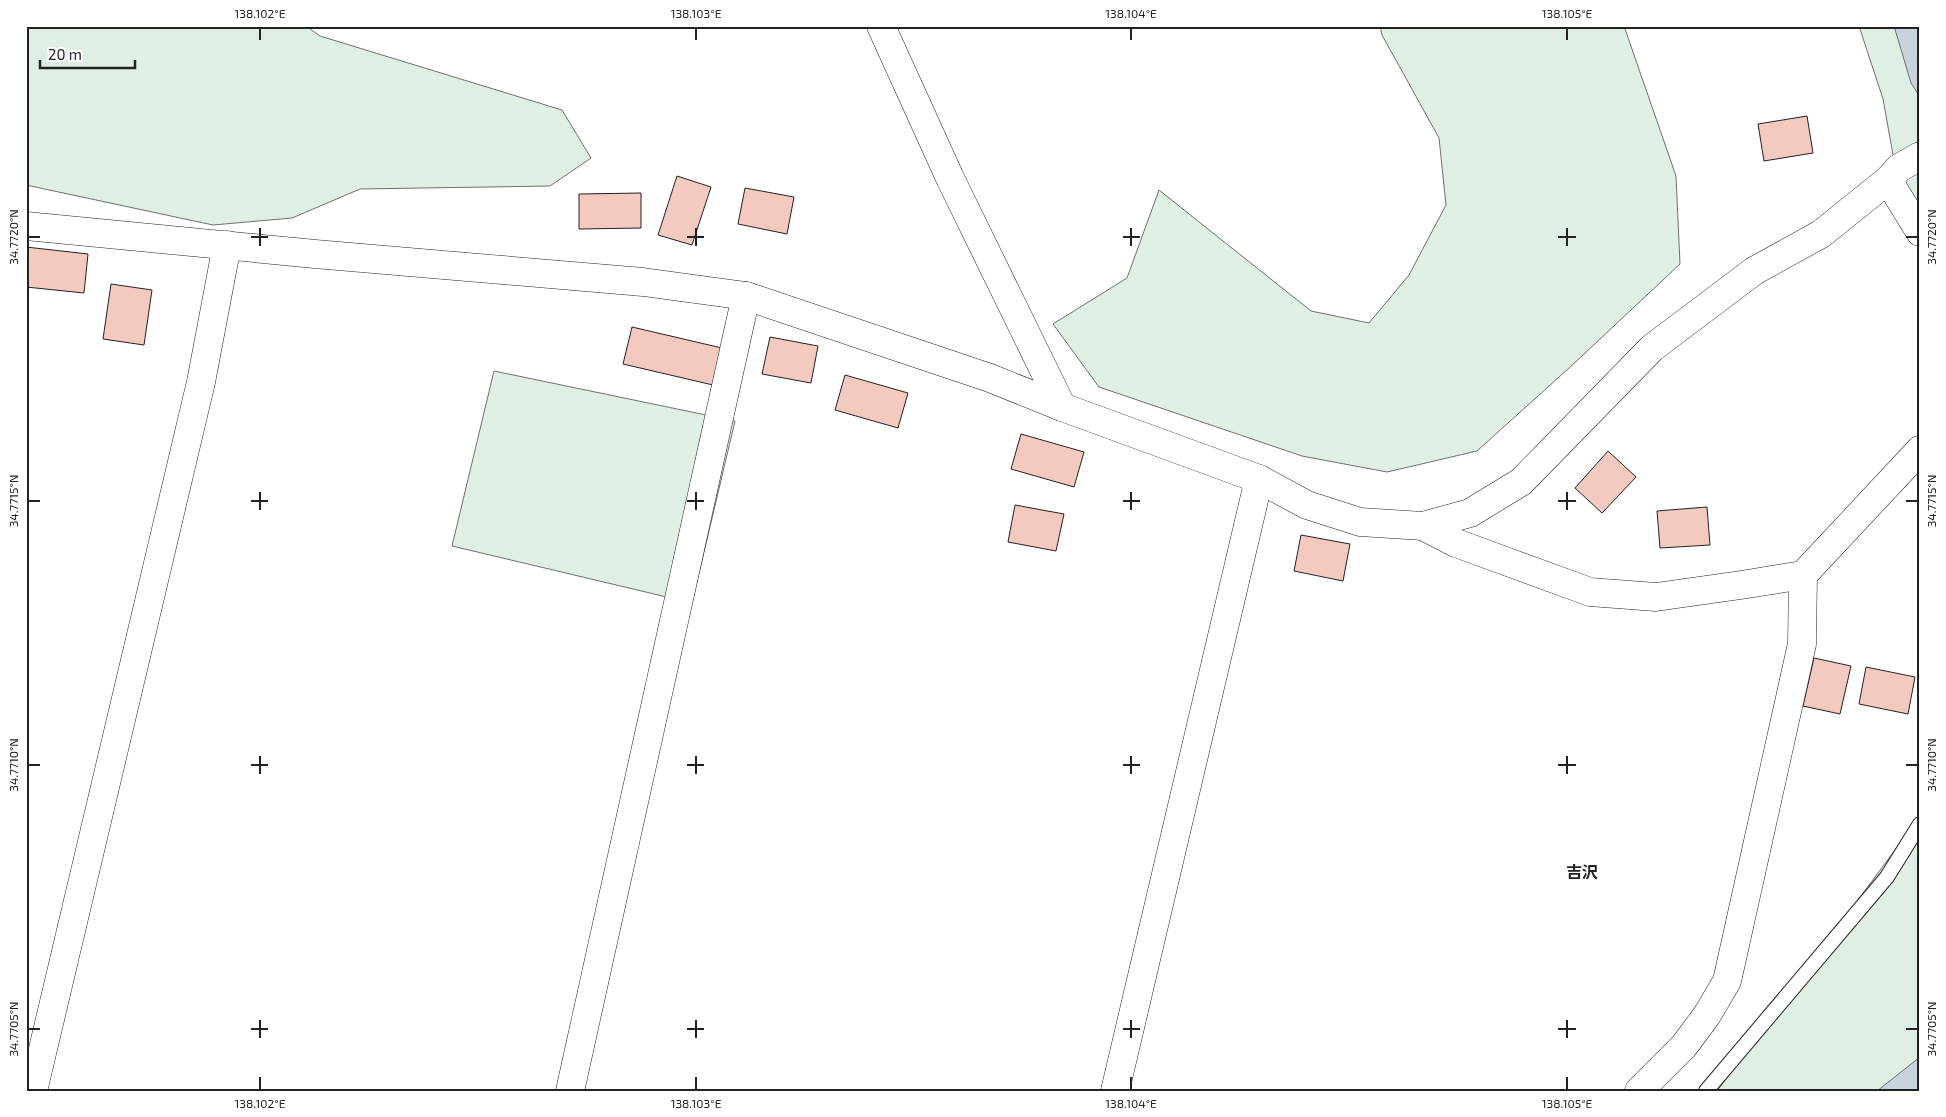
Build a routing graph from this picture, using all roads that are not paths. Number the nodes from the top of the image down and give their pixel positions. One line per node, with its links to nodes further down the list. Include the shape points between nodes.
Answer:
1 (881, 26): 7 (street, via 950,178)
2 (1902, 168): 4 (street); 10 (street, via 1821,234 1754,271 1652,348 1521,482 1470,513)
3 (26, 226): 5 (street)
4 (1920, 232)
5 (228, 245): 6 (street, via 643,282); 13 (street, via 201,382)
6 (746, 296): 7 (street, via 990,378); 14 (street)
7 (1062, 407): 9 (street)
8 (1920, 450): 11 (street)
9 (1258, 479): 10 (street, via 1307,505 1360,522); 15 (street)
10 (1423, 526): 11 (street, via 1456,543 1590,592 1656,596)
11 (1803, 575): 16 (street, via 1802,644 1727,981 1684,1046)
12 (1920, 824): 17 (lane, via 1886,878)
13 (33, 1091)
14 (570, 1091)
15 (1115, 1091)
16 (1640, 1091)
17 (1706, 1091)

